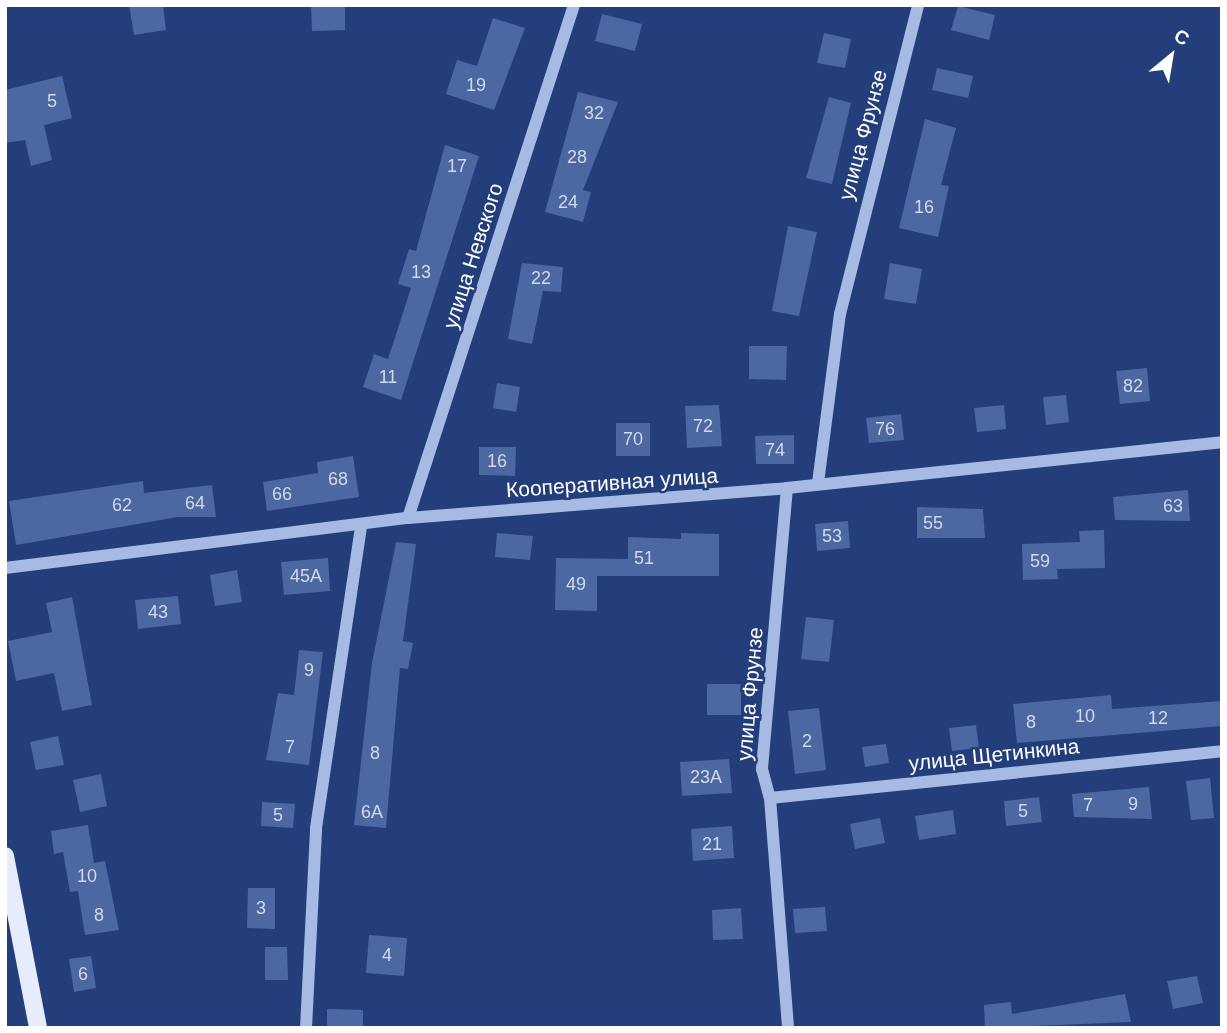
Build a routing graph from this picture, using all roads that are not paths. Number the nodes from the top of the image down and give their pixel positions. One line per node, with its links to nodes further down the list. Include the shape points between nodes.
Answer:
1 (574, 5): 6 (street, улица Невского)
2 (918, 5): 4 (street, улица Фрунзе, via 840,314)
3 (1222, 442): 4 (street, Кооперативная улица)
4 (818, 483): 5 (street, Кооперативная улица)
5 (786, 488): 6 (street, Кооперативная улица); 10 (street, улица Фрунзе, via 762,769)
6 (408, 518): 7 (street, Кооперативная улица)
7 (361, 527): 8 (street, Кооперативная улица); 13 (street, via 316,828)
8 (5, 568)
9 (1222, 751): 10 (street, улица Щетинкина)
10 (770, 798): 14 (street, улица Фрунзе)
11 (5, 856): 12 (main road)
12 (38, 1028)
13 (306, 1028)
14 (788, 1028)

